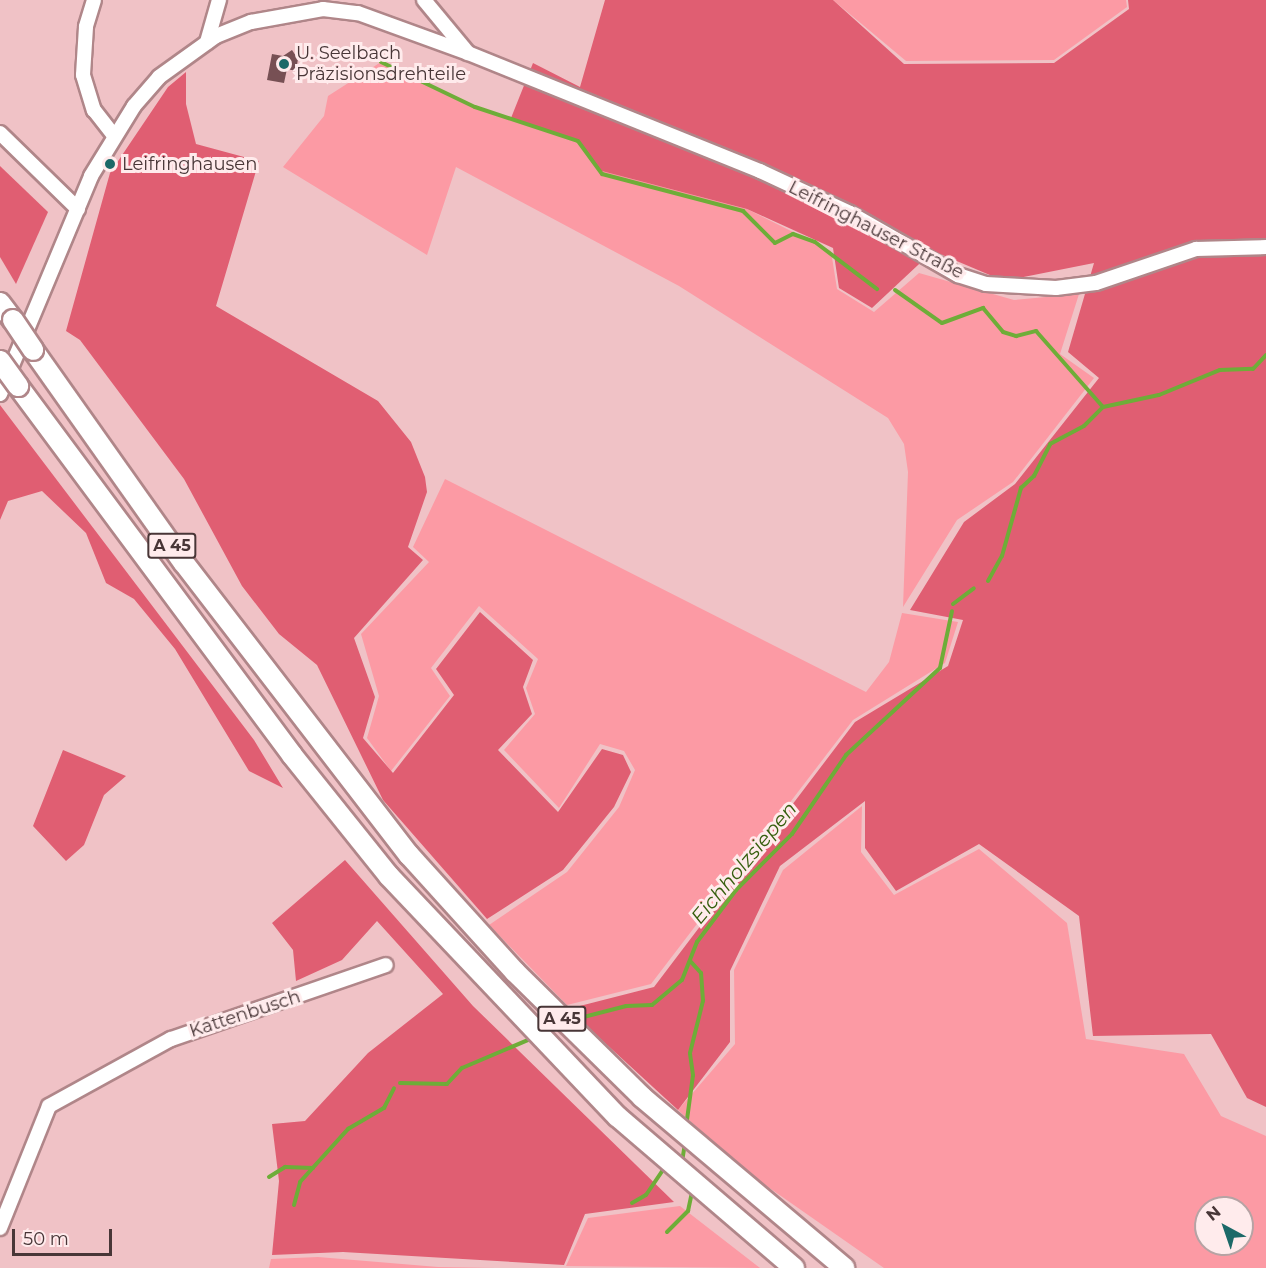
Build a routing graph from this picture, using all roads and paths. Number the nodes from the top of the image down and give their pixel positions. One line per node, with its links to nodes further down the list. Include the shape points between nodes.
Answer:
1 (94, 0): 7 (street, via 86,27 83,75 94,110)
2 (219, 0): 4 (street)
3 (424, 0): 5 (street, Leifringhauser Straße)
4 (207, 42): 5 (street, Leifringhauser Straße, via 251,22 323,9 358,13); 7 (street, Leifringhauser Straße, via 159,77)
5 (468, 53): 9 (street, Leifringhauser Straße, via 760,171 850,213 958,275 986,284 1056,288 1096,282 1196,249)
6 (0, 133): 8 (street)
7 (114, 136): 8 (street, Leifringhauser Straße)
8 (78, 209): 12 (street, Leifringhauser Straße)
9 (1266, 247)
10 (0, 303): 16 (highway, A 45, bridge, via 315,737 409,855 515,972 642,1097)
11 (0, 362): 12 (highway, A 45, bridge)
12 (9, 390): 15 (highway, A 45, via 389,876 609,1109)
13 (386, 965): 14 (street, Kattenbusch, via 171,1039 49,1106)
14 (0, 1228)
15 (794, 1268)
16 (844, 1268)

